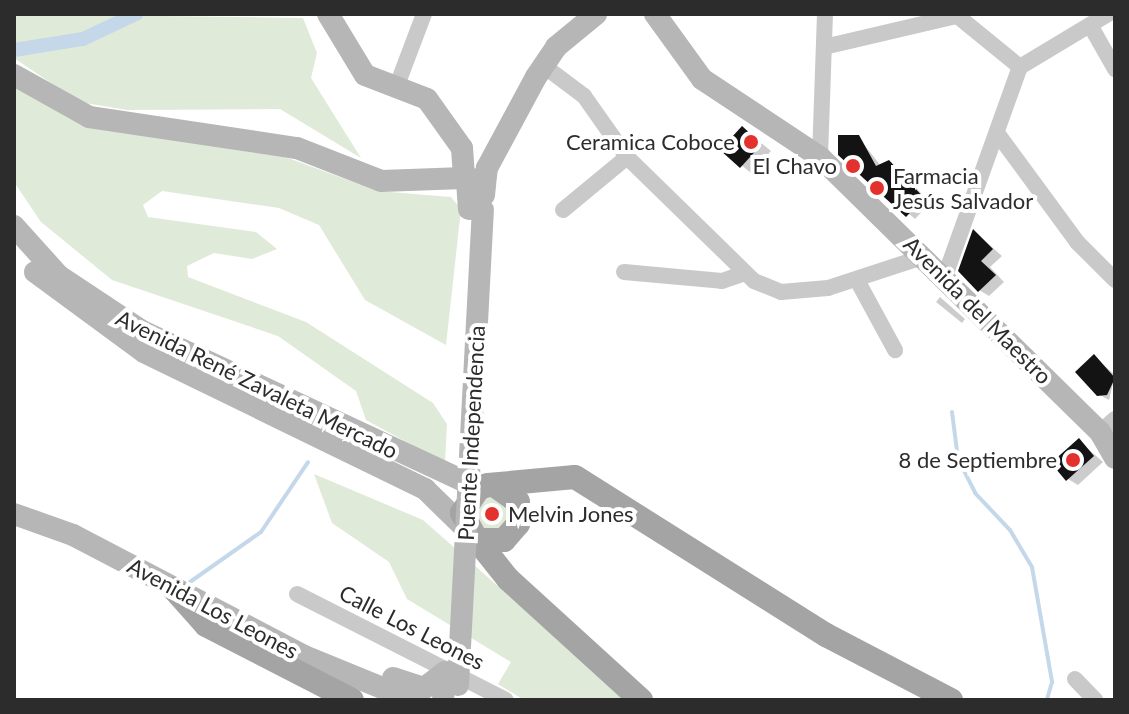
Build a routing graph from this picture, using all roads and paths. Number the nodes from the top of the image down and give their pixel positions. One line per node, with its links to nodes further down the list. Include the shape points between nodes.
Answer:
1 (328, 14): 14 (main road, via 365,75)
2 (424, 14): 14 (street)
3 (596, 14): 10 (main road)
4 (655, 14): 17 (main road, Avenida del Maestro, via 678,50 725,99)
5 (825, 14): 9 (street)
6 (1108, 14): 8 (street)
7 (955, 15): 9 (street); 11 (street)
8 (1090, 25): 11 (street); 12 (street)
9 (824, 47): 17 (street)
10 (544, 66): 16 (street, via 584,96); 18 (main road)
11 (1020, 67): 15 (street)
12 (1115, 69)
13 (14, 75): 18 (main road, via 89,117 297,148 381,181)
14 (396, 88): 18 (main road, via 434,106)
15 (1000, 137): 25 (street); 27 (street, via 1077,242)
16 (627, 157): 19 (street); 24 (street)
17 (820, 157): 22 (main road, Avenida del Maestro)
18 (473, 174): 41 (main road, Puente Independencia, via 476,209)
19 (563, 210)
20 (14, 226): 32 (main road, Avenida René Zavaleta Mercado, via 70,284 142,331)
21 (14, 251): 35 (main road, Avenida René Zavaleta Mercado, via 60,297 144,352 425,489)
22 (923, 257): 25 (main road, Avenida del Maestro); 26 (street)
23 (624, 272): 24 (street, via 722,281)
24 (745, 273): 26 (street, via 781,292)
25 (945, 276): 29 (main road, Avenida del Maestro)
26 (857, 280): 28 (street)
27 (1115, 280)
28 (895, 350)
29 (1108, 426): 30 (main road, Avenida del Maestro)
30 (1115, 458)
31 (592, 485): 32 (main road, via 575,477); 34 (main road, via 545,494); 46 (main road, via 790,614)
32 (487, 487): 34 (main road, via 512,494); 35 (main road, via 464,505)
33 (14, 514): 37 (main road, Avenida Los Leones, via 73,535)
34 (516, 526): 35 (main road, via 495,543); 36 (main road)
35 (471, 534): 36 (main road)
36 (523, 588): 45 (main road)
37 (174, 589): 39 (main road, Avenida Los Leones); 42 (main road, via 206,625)
38 (297, 594): 44 (street, Calle Los Leones)
39 (229, 620): 41 (main road, via 246,617 419,688); 43 (main road, Avenida Los Leones)
40 (1075, 679): 47 (street)
41 (454, 692)
42 (352, 700)
43 (412, 700)
44 (506, 700)
45 (641, 700)
46 (951, 700)
47 (1095, 700)

